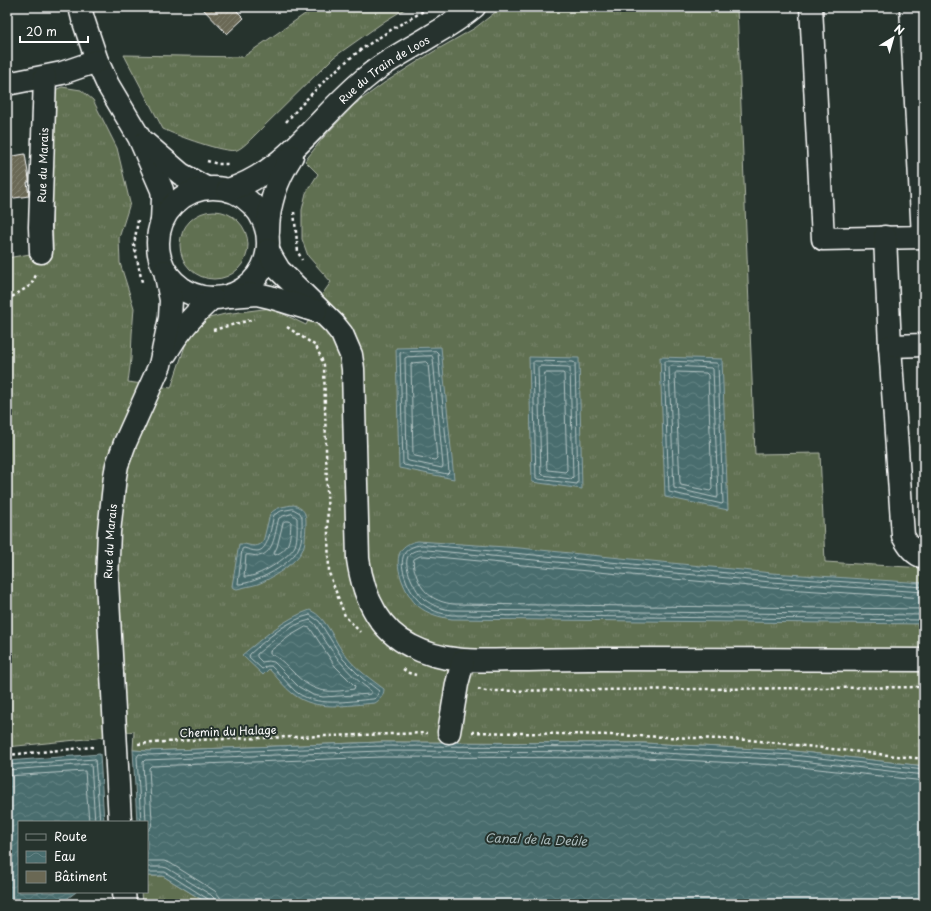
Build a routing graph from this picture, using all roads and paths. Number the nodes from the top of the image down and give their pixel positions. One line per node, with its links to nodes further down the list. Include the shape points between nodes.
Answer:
1 (80, 7): 6 (street)
2 (430, 7): 9 (path, via 379,37 347,61 312,93)
3 (474, 7): 11 (street, Rue du Train de Loos, via 368,75 337,103)
4 (811, 7): 19 (street, via 823,239)
5 (911, 7): 19 (street, via 923,237)
6 (98, 61): 7 (street); 10 (street, via 108,85)
7 (45, 77): 8 (street); 21 (street, Rue du Marais)
8 (7, 84)
9 (284, 125)
10 (139, 138): 14 (street, via 172,167); 18 (street, via 162,190)
11 (302, 141): 15 (street, Rue du Train de Loos, via 264,173); 20 (street, Rue du Train de Loos, via 286,166 273,194 268,219)
12 (202, 160): 13 (path, via 218,164)
13 (235, 164)
14 (206, 188): 15 (street); 18 (street, via 183,196 171,207)
15 (228, 190): 20 (street, via 242,196 257,209 264,222)
16 (294, 211): 22 (path, via 298,252)
17 (140, 213): 24 (path, via 134,245)
18 (162, 221): 23 (street, via 158,246)
19 (884, 238): 33 (street)
20 (268, 243): 25 (street, via 265,264 258,276 242,291); 28 (street, via 279,270)
21 (41, 252): 26 (path, via 38,272 31,285)
22 (303, 262)
23 (165, 271): 25 (street, via 182,289 196,296); 34 (street, Rue du Marais, via 171,300 170,318)
24 (144, 285)
25 (220, 298): 27 (street, via 257,294); 34 (street, via 191,319 172,342)
26 (7, 300)
27 (301, 306): 28 (street); 30 (path, via 288,327)
28 (323, 314): 37 (street, via 342,334 351,355 358,559 367,596 375,612 398,638 424,652)
29 (260, 319): 31 (path, via 253,318)
30 (281, 324)
31 (207, 331)
32 (924, 345): 33 (street)
33 (890, 346): 35 (street, via 903,536 909,548)
34 (160, 365): 45 (street, Rue du Marais, bridge, via 117,465 109,532 107,580)
35 (924, 557)
36 (924, 660): 37 (street)
37 (463, 661): 38 (street)
38 (457, 684): 39 (path, via 486,691); 40 (street)
39 (924, 687)
40 (449, 732): 41 (path, Chemin du Halage); 44 (path, Chemin du Halage, via 750,740)
41 (133, 744)
42 (94, 747): 43 (path)
43 (7, 755)
44 (924, 758)
45 (120, 821)
46 (124, 893): 47 (street)
47 (124, 904)

